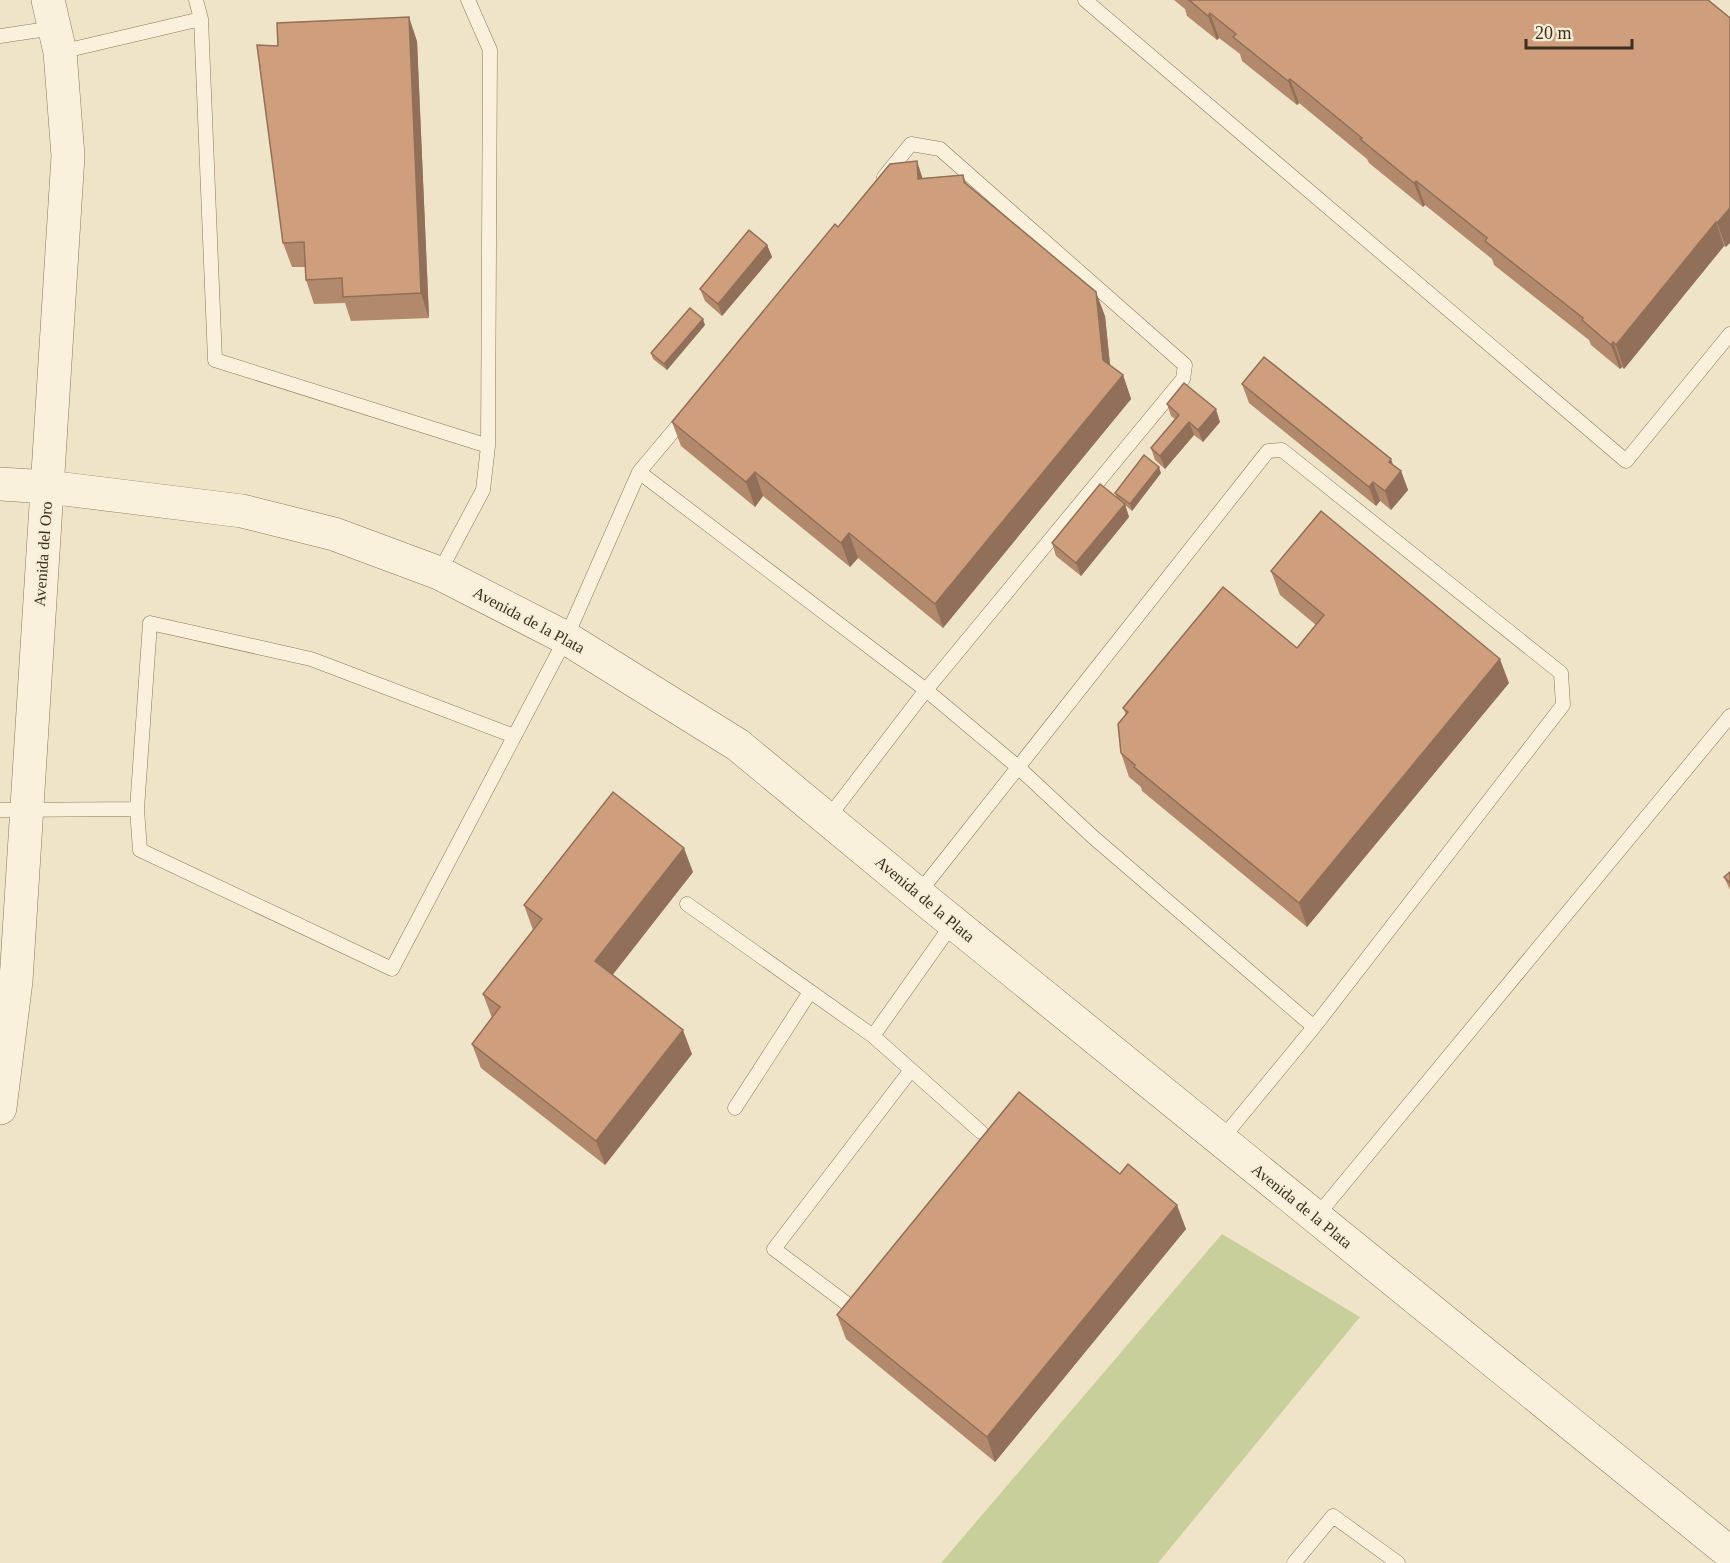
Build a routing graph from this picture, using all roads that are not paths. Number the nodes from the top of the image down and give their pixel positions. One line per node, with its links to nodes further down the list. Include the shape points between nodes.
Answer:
1 (196, 0): 5 (lane)
2 (208, 0): 5 (lane)
3 (468, 0): 11 (lane, via 490,50)
4 (1085, 0): 9 (lane, via 1626,461)
5 (201, 19): 6 (lane); 11 (lane, via 215,360)
6 (54, 27): 7 (lane); 14 (street, Avenida del Oro, via 68,156)
7 (0, 36)
8 (874, 190): 17 (lane, via 911,144 940,149 1185,364 1183,379)
9 (1730, 334)
10 (692, 408): 12 (lane)
11 (488, 446): 15 (lane, via 483,490)
12 (639, 472): 16 (lane); 17 (lane)
13 (0, 484): 14 (street, Avenida de la Plata)
14 (48, 487): 15 (street, Avenida de la Plata, via 242,511 334,534); 22 (street, Avenida del Oro)
15 (439, 573): 16 (street, Avenida de la Plata)
16 (566, 638): 19 (lane); 23 (street, Avenida de la Plata, via 738,745)
17 (926, 690): 20 (lane); 23 (lane)
18 (1730, 716): 35 (lane)
19 (514, 736): 21 (lane, via 311,660 150,623); 21 (lane, via 392,969 140,850)
20 (1019, 768): 24 (lane); 28 (lane, via 1093,837); 28 (lane, via 1268,451 1282,450 1561,673 1563,705)
21 (137, 809): 22 (lane)
22 (14, 810): 31 (street, Avenida del Oro, via 16,981)
23 (828, 818): 24 (street, Avenida de la Plata)
24 (918, 894): 26 (street, Avenida de la Plata)
25 (687, 904): 27 (lane)
26 (953, 923): 29 (lane); 34 (street, Avenida de la Plata)
27 (810, 992): 29 (lane); 32 (lane)
28 (1314, 1027): 34 (lane)
29 (873, 1036): 30 (lane)
30 (911, 1070): 33 (lane); 36 (lane, via 774,1249)
31 (0, 1108)
32 (735, 1108)
33 (981, 1132)
34 (1221, 1140): 35 (street, Avenida de la Plata)
35 (1316, 1217): 37 (street, Avenida de la Plata)
36 (854, 1309)
37 (1730, 1553)
38 (1294, 1563): 39 (lane, via 1333,1516)
39 (1398, 1563)

